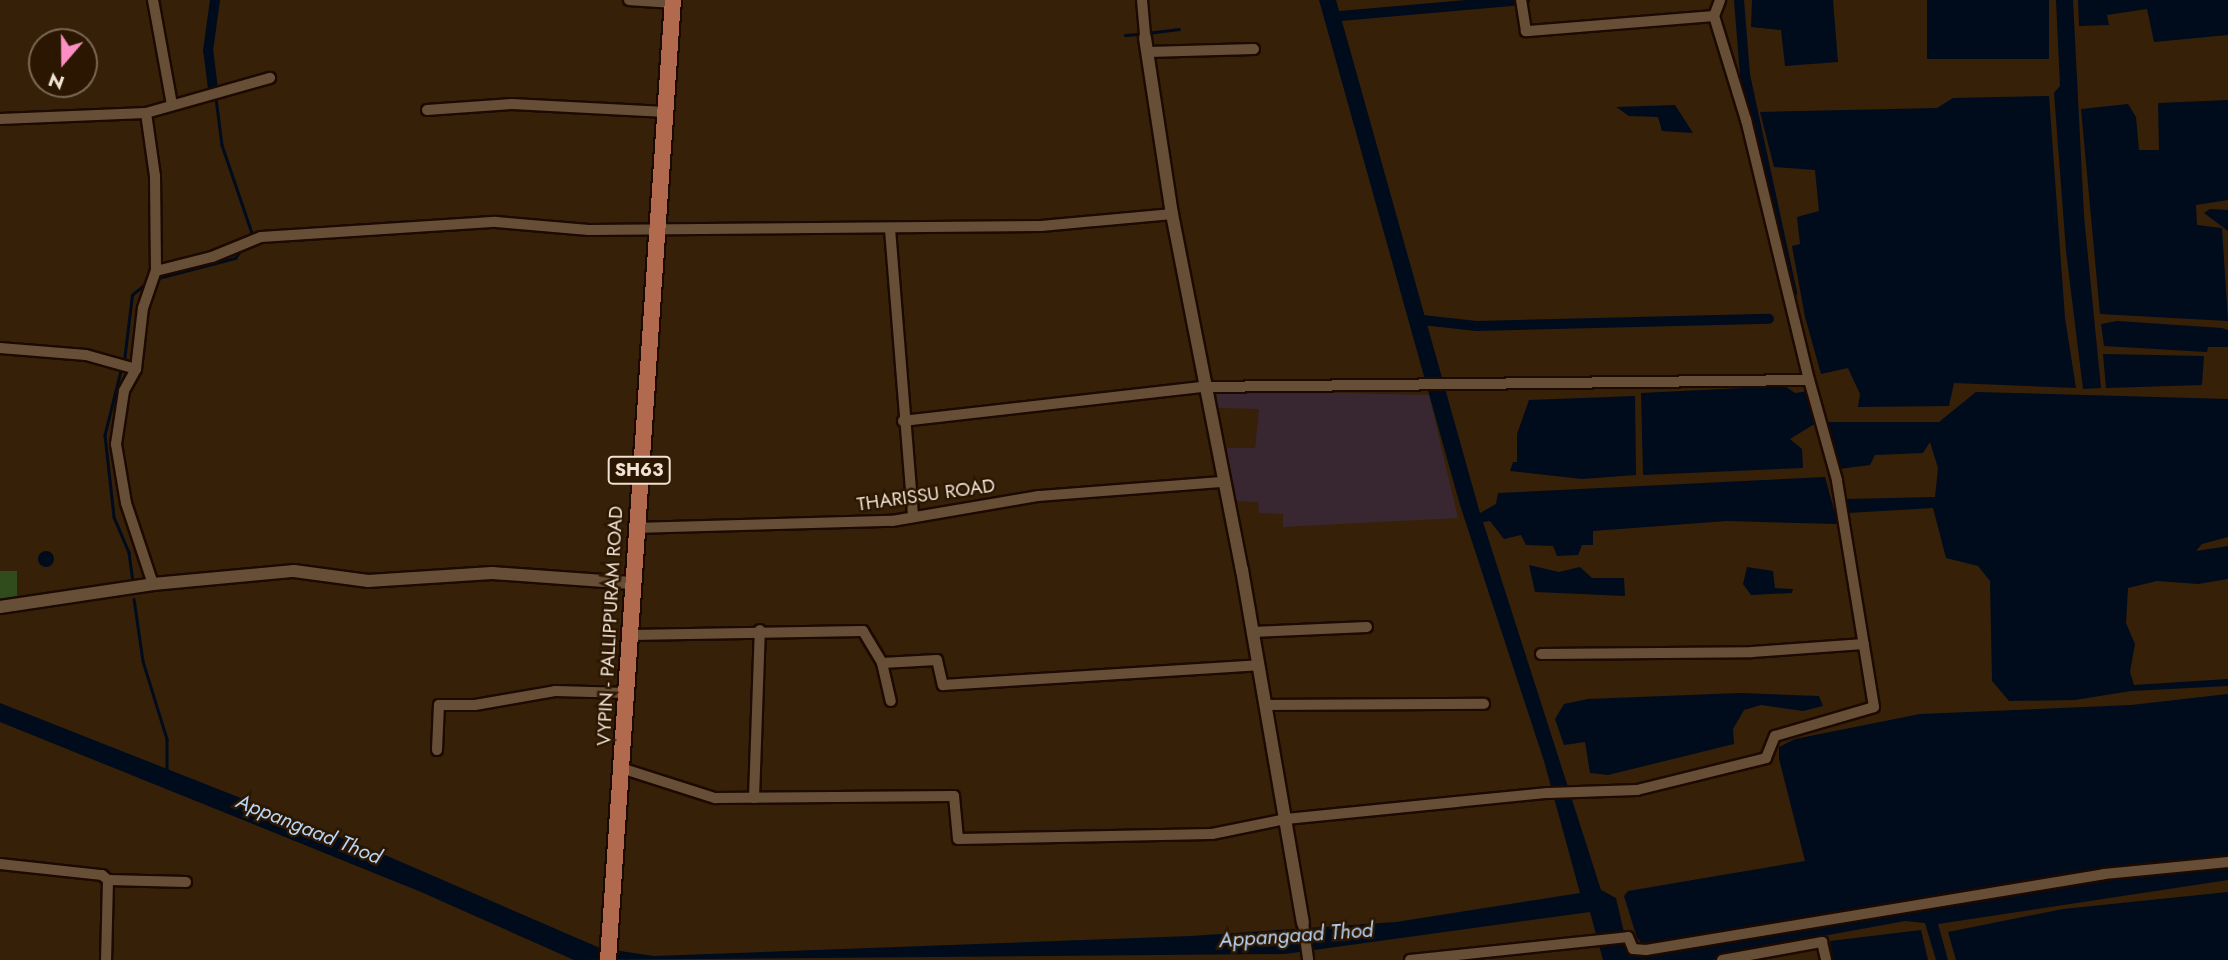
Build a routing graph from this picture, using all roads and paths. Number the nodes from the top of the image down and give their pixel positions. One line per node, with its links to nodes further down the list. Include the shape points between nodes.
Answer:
1 (153, 0): 12 (street)
2 (629, 0): 5 (street)
3 (1142, 0): 8 (street)
4 (1720, 0): 7 (street)
5 (673, 1): 14 (main road, VYPIN - PALLIPPURAM ROAD / SH63)
6 (1521, 3): 7 (street, via 1526,31 1533,32)
7 (1714, 16): 23 (street, via 1744,111)
8 (1144, 33): 10 (street)
9 (1254, 49): 10 (street)
10 (1148, 52): 17 (street)
11 (270, 78): 12 (street)
12 (173, 105): 15 (street)
13 (427, 110): 14 (street, via 512,104)
14 (666, 112): 19 (main road, VYPIN - PALLIPPURAM ROAD / SH63)
15 (146, 113): 16 (street); 20 (street, via 155,176)
16 (0, 119)
17 (1172, 214): 18 (street, via 1041,226); 24 (street)
18 (890, 229): 19 (street); 25 (street)
19 (659, 231): 20 (street, via 496,222 358,228 331,236 256,239); 28 (main road, VYPIN - PALLIPPURAM ROAD / SH63)
20 (156, 271): 22 (street)
21 (0, 348): 22 (street, via 86,355)
22 (126, 366): 30 (street, via 116,444 126,503)
23 (1809, 380): 24 (street); 36 (street, via 1837,480)
24 (1203, 387): 25 (street); 26 (street)
25 (903, 421): 27 (street)
26 (1222, 482): 27 (street, THARISSU ROAD, via 1039,496); 34 (street)
27 (913, 517): 28 (street, THARISSU ROAD, via 792,527)
28 (634, 528): 29 (main road, VYPIN - PALLIPPURAM ROAD / SH63)
29 (632, 583): 30 (street, via 492,573 368,581 294,571); 35 (main road, VYPIN - PALLIPPURAM ROAD / SH63)
30 (153, 584): 31 (street)
31 (0, 607)
32 (1367, 627): 34 (street)
33 (760, 629): 35 (street); 38 (street, via 863,631); 46 (street)
34 (1252, 632): 39 (street)
35 (631, 635): 40 (main road, VYPIN - PALLIPPURAM ROAD / SH63)
36 (1864, 644): 37 (street, via 1752,652); 47 (street, via 1874,708 1774,736 1766,758 1637,790 1548,793)
37 (1541, 654)
38 (882, 663): 39 (street, via 937,660 943,684); 41 (street)
39 (1258, 665): 43 (street)
40 (628, 693): 44 (street, via 545,692 486,703 439,705); 45 (main road, VYPIN - PALLIPPURAM ROAD / SH63)
41 (891, 702)
42 (1484, 704): 43 (street)
43 (1265, 705): 47 (street)
44 (438, 750)
45 (624, 769): 46 (street, via 715,798); 54 (main road, VYPIN - PALLIPPURAM ROAD / SH63)
46 (754, 798): 47 (street, via 954,796 958,839 1212,834)
47 (1286, 819): 52 (street)
48 (2228, 862): 56 (street, via 2104,874 1646,950 1633,949 1628,937)
49 (0, 863): 50 (street, via 89,872)
50 (108, 880): 51 (street); 53 (street)
51 (186, 882)
52 (1303, 923): 55 (street)
53 (106, 960)
54 (608, 960)
55 (1308, 960)
56 (1410, 960)
57 (1722, 960): 58 (street, via 1822,942)
58 (1826, 960)

